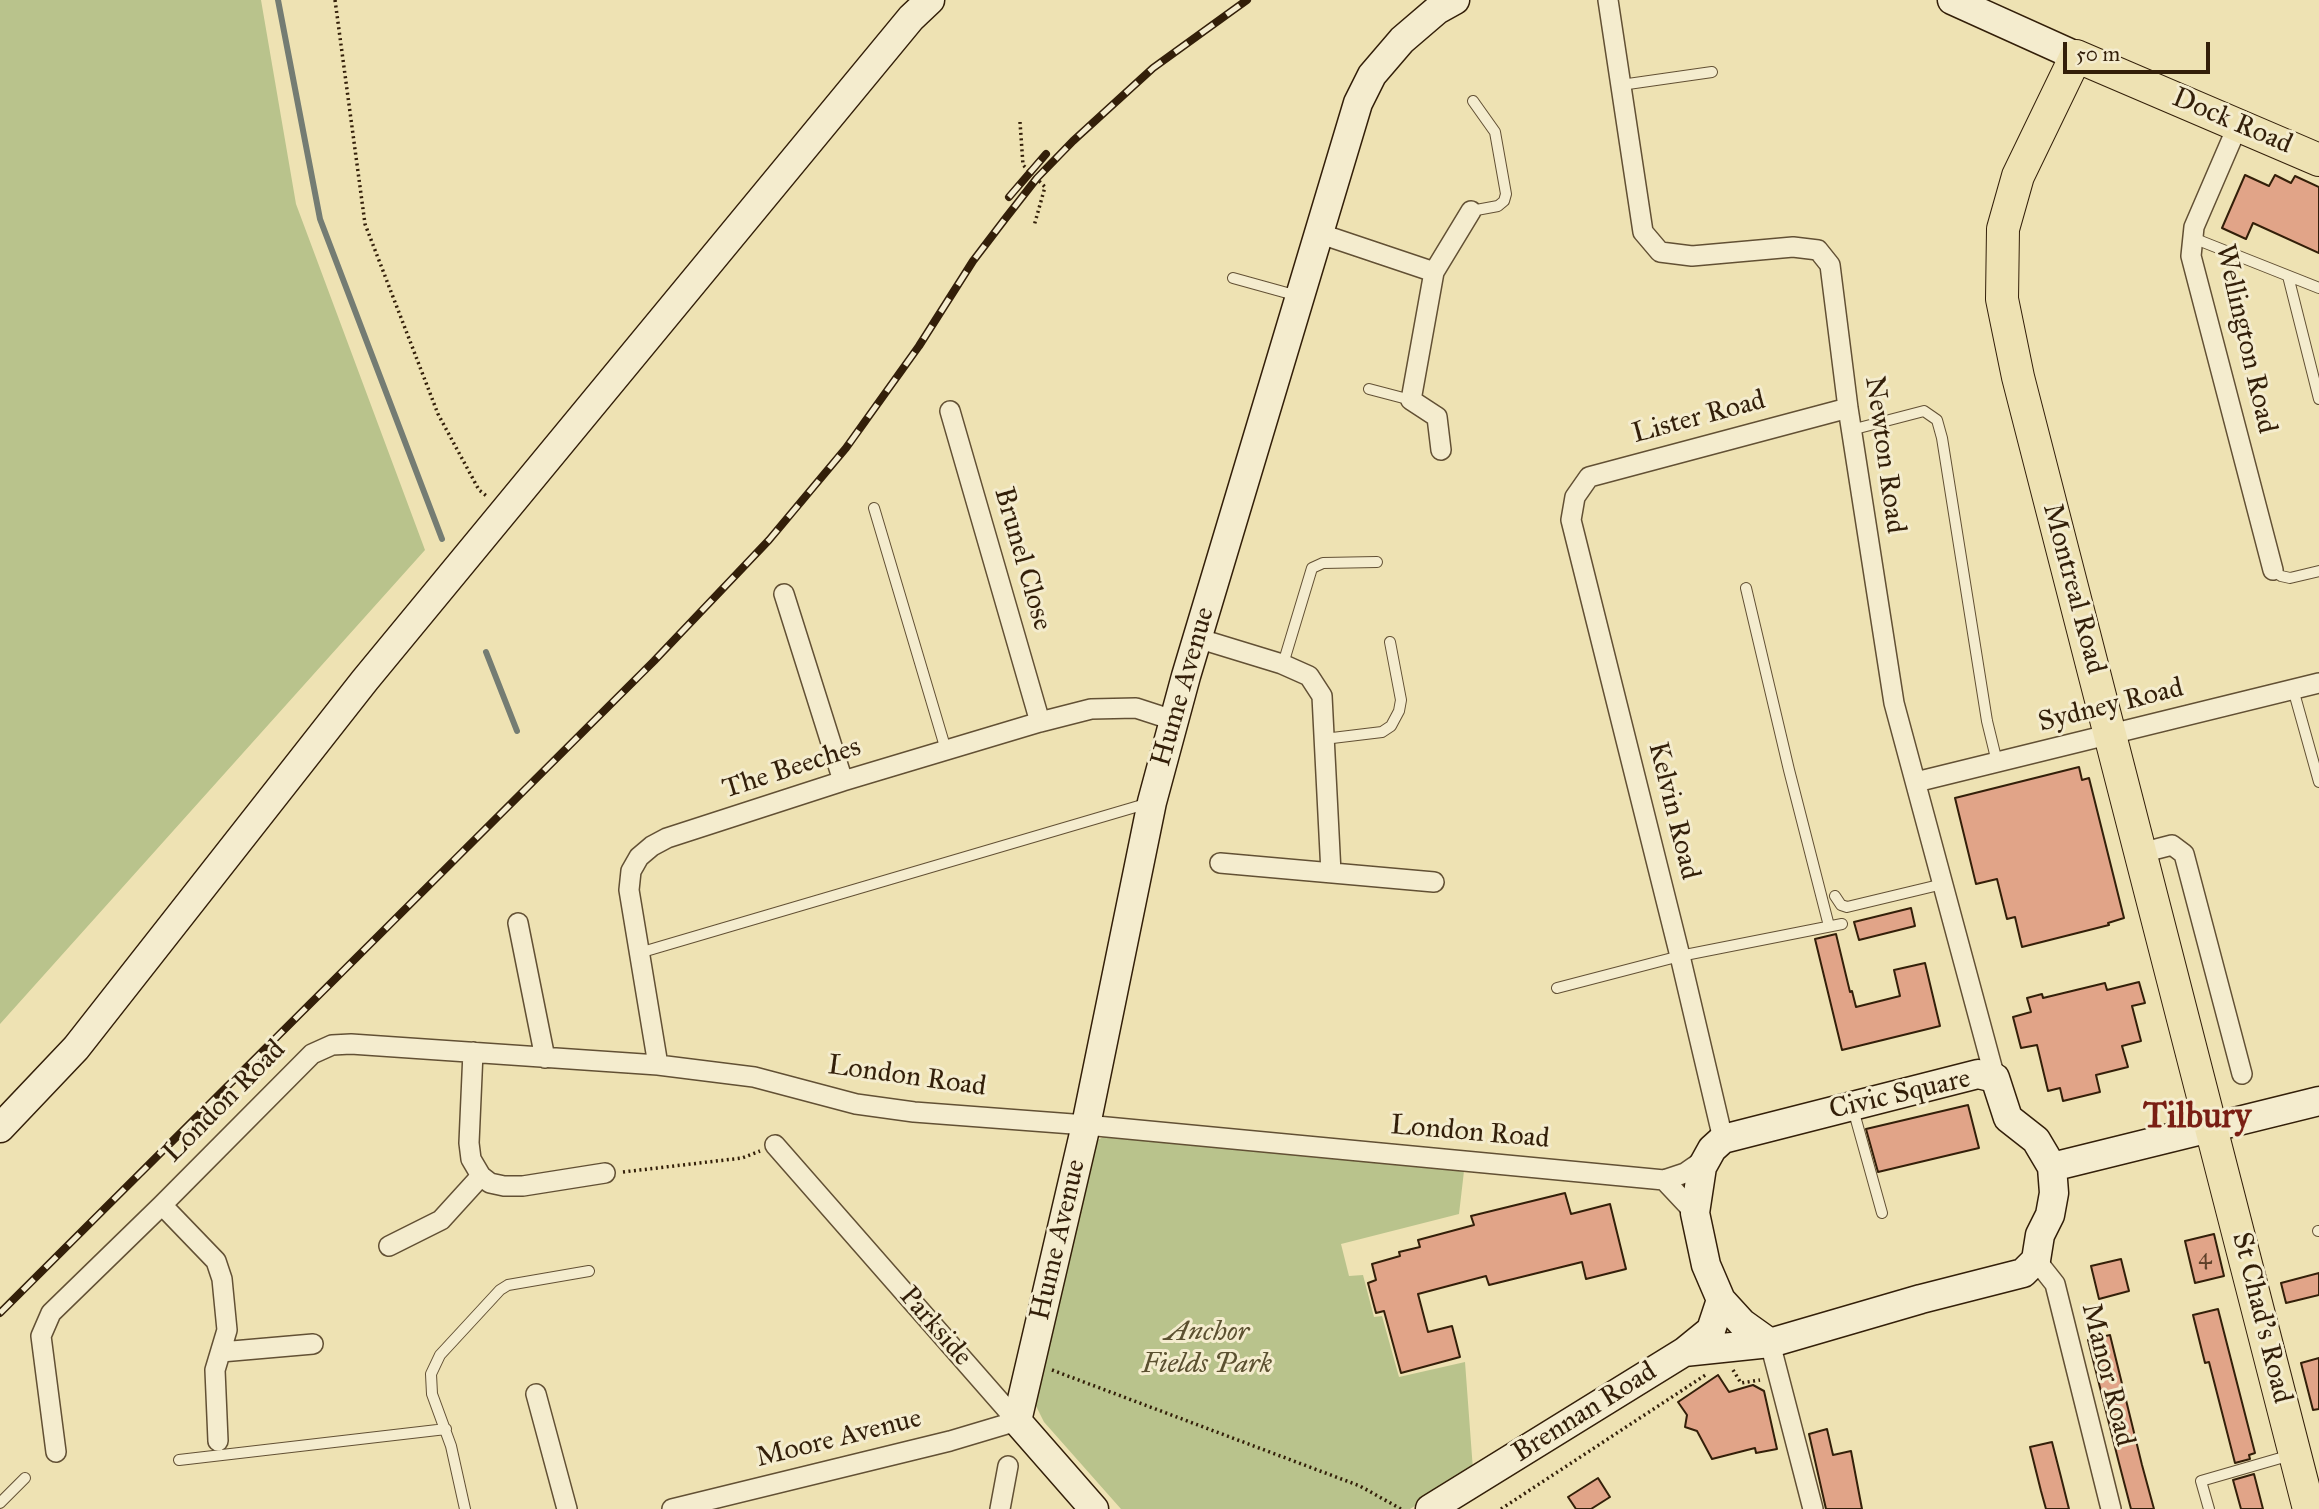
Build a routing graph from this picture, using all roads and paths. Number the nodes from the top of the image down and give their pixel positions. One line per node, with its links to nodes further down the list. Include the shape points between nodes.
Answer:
1 (335, 0): 30 (path, via 365,224 438,414 479,490)
2 (930, 0): 72 (street, via 374,670 76,1048)
3 (1455, 0): 15 (street, Hume Avenue, via 1437,9 1402,40 1373,75 1358,103)
4 (1608, 0): 8 (street, Newton Road)
5 (1952, 0): 6 (street, Dock Road)
6 (2076, 56): 11 (main road, Dock Road); 44 (main road, Montreal Road, via 2018,176 2003,229 2002,299)
7 (1712, 72): 8 (lane)
8 (1621, 85): 25 (street, Newton Road, via 1643,232 1660,252 1692,256 1793,247 1818,250 1830,265)
9 (1474, 101): 13 (lane, via 1495,132 1506,194 1498,206)
10 (1020, 122): 14 (path, via 1023,165 1045,187)
11 (2238, 125): 12 (main road, Dock Road); 16 (street, Wellington Road)
12 (2319, 160)
13 (1471, 211): 17 (street)
14 (1034, 226)
15 (1318, 233): 17 (street); 21 (street, Hume Avenue)
16 (2193, 238): 18 (lane); 33 (street, Wellington Road, via 2191,256)
17 (1434, 272): 24 (street)
18 (2288, 276): 20 (lane); 23 (lane)
19 (1233, 278): 21 (lane)
20 (2319, 288)
21 (1299, 296): 37 (street, Hume Avenue)
22 (1369, 389): 24 (lane)
23 (2319, 399)
24 (1411, 400): 28 (street, via 1437,417)
25 (1848, 408): 27 (street, Newton Road); 29 (street, Lister Road, via 1589,477)
26 (950, 411): 43 (street, Brunel Close)
27 (1851, 430): 47 (lane, via 1924,411 1937,420); 49 (street, Newton Road, via 1894,703)
28 (1441, 450)
29 (1575, 497): 62 (street, Kelvin Road, via 1571,520)
30 (496, 503)
31 (874, 508): 46 (lane)
32 (1377, 562): 39 (lane, via 1323,563 1312,568)
33 (2273, 570): 34 (lane, via 2290,579)
34 (2319, 571)
35 (1746, 588): 60 (lane)
36 (785, 594): 48 (street)
37 (1197, 638): 39 (street); 42 (street, Hume Avenue)
38 (1390, 642): 45 (lane, via 1402,700 1395,720 1382,732)
39 (1283, 664): 45 (street, via 1309,677 1322,696)
40 (2319, 683): 41 (street, Sydney Road)
41 (2293, 689): 44 (street, Sydney Road); 50 (lane)
42 (1173, 720): 43 (street, The Beeches, via 1136,708 1091,709); 51 (street, Hume Avenue)
43 (1040, 722): 46 (street, The Beeches)
44 (2111, 736): 47 (street, Sydney Road); 52 (main road, Montreal Road)
45 (1324, 739): 54 (street)
46 (946, 750): 48 (street, The Beeches)
47 (1997, 762): 49 (street, Sydney Road)
48 (843, 781): 61 (street, The Beeches, via 667,838 639,857 631,871 629,890)
49 (1916, 782): 56 (street, Newton Road)
50 (2319, 782)
51 (1152, 802): 61 (lane); 71 (street, Hume Avenue)
52 (2141, 853): 67 (street, via 2172,845 2184,854); 73 (main road, Montreal Road)
53 (1220, 863): 54 (street)
54 (1331, 873): 55 (street)
55 (1434, 882)
56 (1943, 884): 57 (lane, via 1847,907); 68 (street, Newton Road)
57 (1835, 896)
58 (518, 923): 65 (street)
59 (1842, 924): 60 (lane)
60 (1829, 926): 62 (lane)
61 (639, 953): 66 (street, The Beeches)
62 (1680, 956): 63 (lane); 75 (street, Kelvin Road)
63 (1557, 988)
64 (473, 1052): 65 (street, London Road); 78 (street, via 469,1143); 80 (street, London Road, via 351,1044 332,1045 312,1054)
65 (545, 1058): 66 (street, London Road)
66 (658, 1065): 71 (street, London Road, via 754,1077 856,1104)
67 (2242, 1074)
68 (1995, 1078): 70 (street, Civic Square, via 1978,1074); 76 (street, Civic Square, via 2008,1118 2036,1140)
69 (2319, 1101): 73 (street)
70 (1852, 1106): 75 (street, Civic Square); 82 (lane)
71 (1086, 1125): 79 (street, London Road); 91 (street, Hume Avenue)
72 (0, 1128)
73 (2213, 1128): 76 (street); 100 (main road, St Chad's Road)
74 (775, 1145): 77 (path, via 742,1158); 96 (street, Parkside)
75 (1715, 1148): 79 (street, via 1685,1173); 81 (street, via 1702,1167)
76 (2052, 1167): 84 (street, via 2054,1193)
77 (605, 1173): 78 (street, via 523,1186 490,1183)
78 (481, 1176): 83 (street, via 441,1220)
79 (1664, 1180): 81 (street)
80 (162, 1205): 89 (street, London Road, via 216,1261 227,1330); 99 (street, London Road, via 51,1313 41,1336)
81 (1695, 1213): 86 (street, via 1706,1265)
82 (1882, 1213)
83 (389, 1246)
84 (2036, 1260): 87 (street, via 2023,1273); 114 (street, Manor Road, via 2055,1284)
85 (589, 1271): 97 (lane, via 508,1285 440,1355 431,1374 432,1394)
86 (1721, 1300): 87 (street); 90 (street, Brennan Road, via 1711,1330)
87 (1770, 1343): 90 (street); 113 (street)
88 (313, 1344): 89 (street)
89 (221, 1352): 98 (street, London Road, via 215,1370)
90 (1684, 1352): 111 (street, Brennan Road)
91 (1031, 1362): 96 (street, Hume Avenue); 110 (path, via 1360,1486)
92 (1731, 1366): 94 (path, via 1741,1383)
93 (1710, 1372): 112 (path)
94 (1768, 1379)
95 (536, 1394): 106 (street)
96 (1017, 1421): 107 (street, Moore Avenue); 109 (street, Parkside)
97 (446, 1429): 101 (lane); 105 (lane)
98 (218, 1441)
99 (56, 1452)
100 (2295, 1454): 115 (lane, via 2201,1481); 116 (main road, St Chad's Road)
101 (179, 1460)
102 (1008, 1466): 108 (street)
103 (25, 1478): 104 (lane)
104 (0, 1503)
105 (465, 1509)
106 (567, 1509)
107 (672, 1509)
108 (1000, 1509)
109 (1094, 1509)
110 (1401, 1509)
111 (1430, 1509)
112 (1501, 1509)
113 (1813, 1509)
114 (2112, 1509)
115 (2208, 1509)
116 (2309, 1509)

